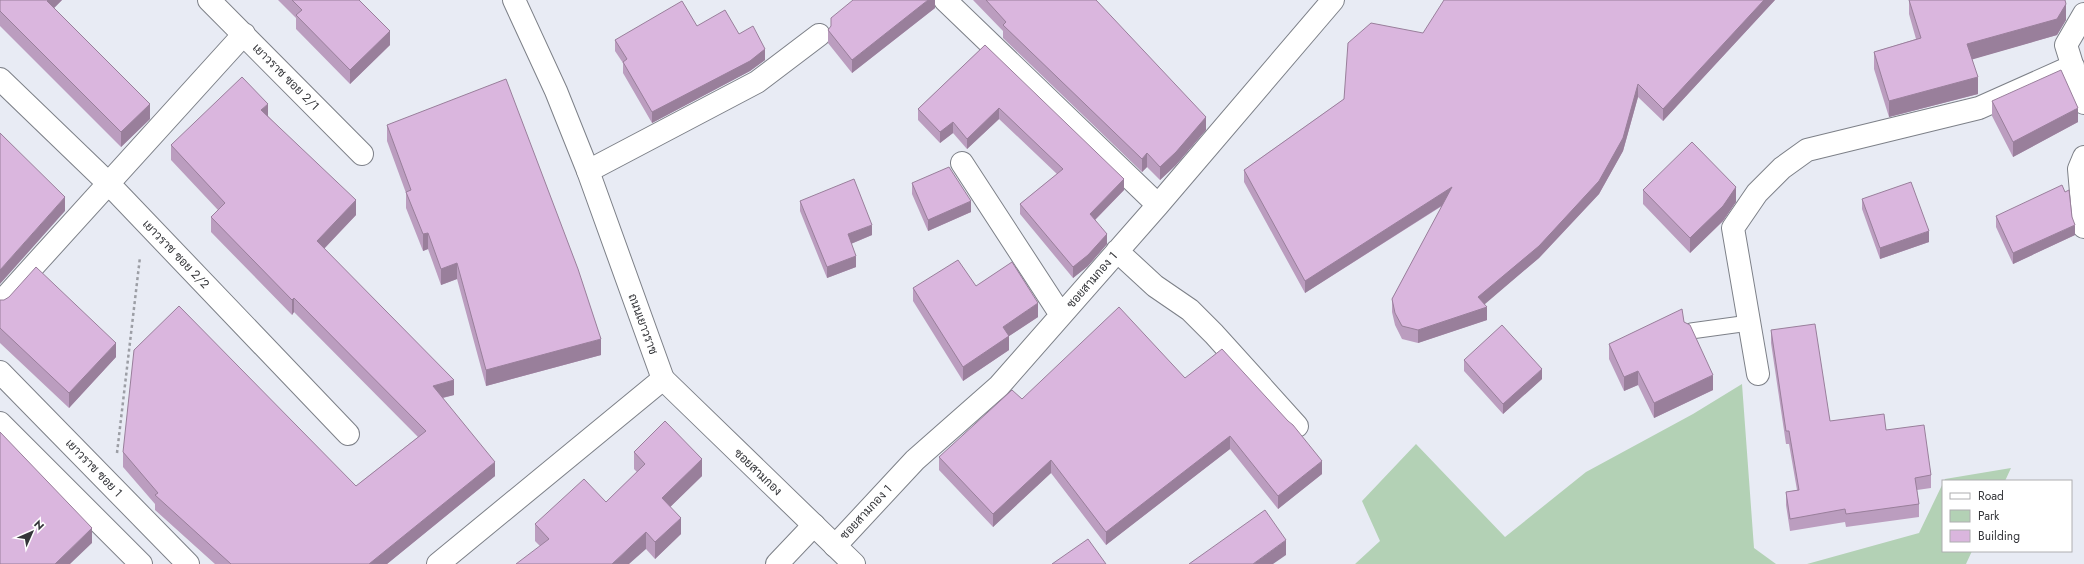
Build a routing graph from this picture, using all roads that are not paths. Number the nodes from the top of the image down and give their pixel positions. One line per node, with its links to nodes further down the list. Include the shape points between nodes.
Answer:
1 (209, 0): 6 (street, เยาวราช ซอย 2/1)
2 (514, 0): 14 (street, ถนนเยาวราช, via 556,91)
3 (945, 0): 16 (street)
4 (1332, 0): 16 (street, ซอยสามกอง 1)
5 (2084, 14): 8 (street, via 2066,45)
6 (244, 34): 11 (street, เยาวราช ซอย 2/1); 15 (street)
7 (819, 35): 14 (street, via 757,82)
8 (2073, 66): 10 (street); 21 (street, via 1979,108 1807,150 1782,168 1757,193 1733,228)
9 (0, 79): 15 (street, เยาวราช ซอย 2/2)
10 (2084, 103)
11 (362, 154)
12 (2084, 157): 17 (street, via 2079,169)
13 (962, 163): 20 (street)
14 (588, 171): 25 (street, ถนนเยาวราช)
15 (109, 184): 19 (street); 28 (street, เยาวราช ซอย 2/2)
16 (1158, 205): 18 (street, ซอยสามกอง 1)
17 (2084, 227)
18 (1117, 251): 20 (street, ซอยสามกอง 1); 27 (street, via 1155,286 1181,303 1200,320)
19 (0, 303)
20 (1061, 315): 32 (street, ซอยสามกอง 1, via 999,386 915,460)
21 (1750, 324): 22 (lane); 24 (street)
22 (1690, 331)
23 (0, 372): 29 (street, เยาวราช ซอย 1)
24 (1758, 374)
25 (663, 379): 30 (street, ซอยสามกอง); 35 (street)
26 (0, 423): 31 (street)
27 (1297, 426)
28 (348, 434)
29 (113, 488): 31 (street); 34 (street, เยาวราช ซอย 1)
30 (814, 525): 32 (street, ซอยสามกอง); 36 (street)
31 (110, 533): 33 (street)
32 (835, 546): 37 (street, ซอยสามกอง)
33 (141, 564)
34 (188, 564)
35 (438, 564)
36 (777, 564)
37 (854, 564)

